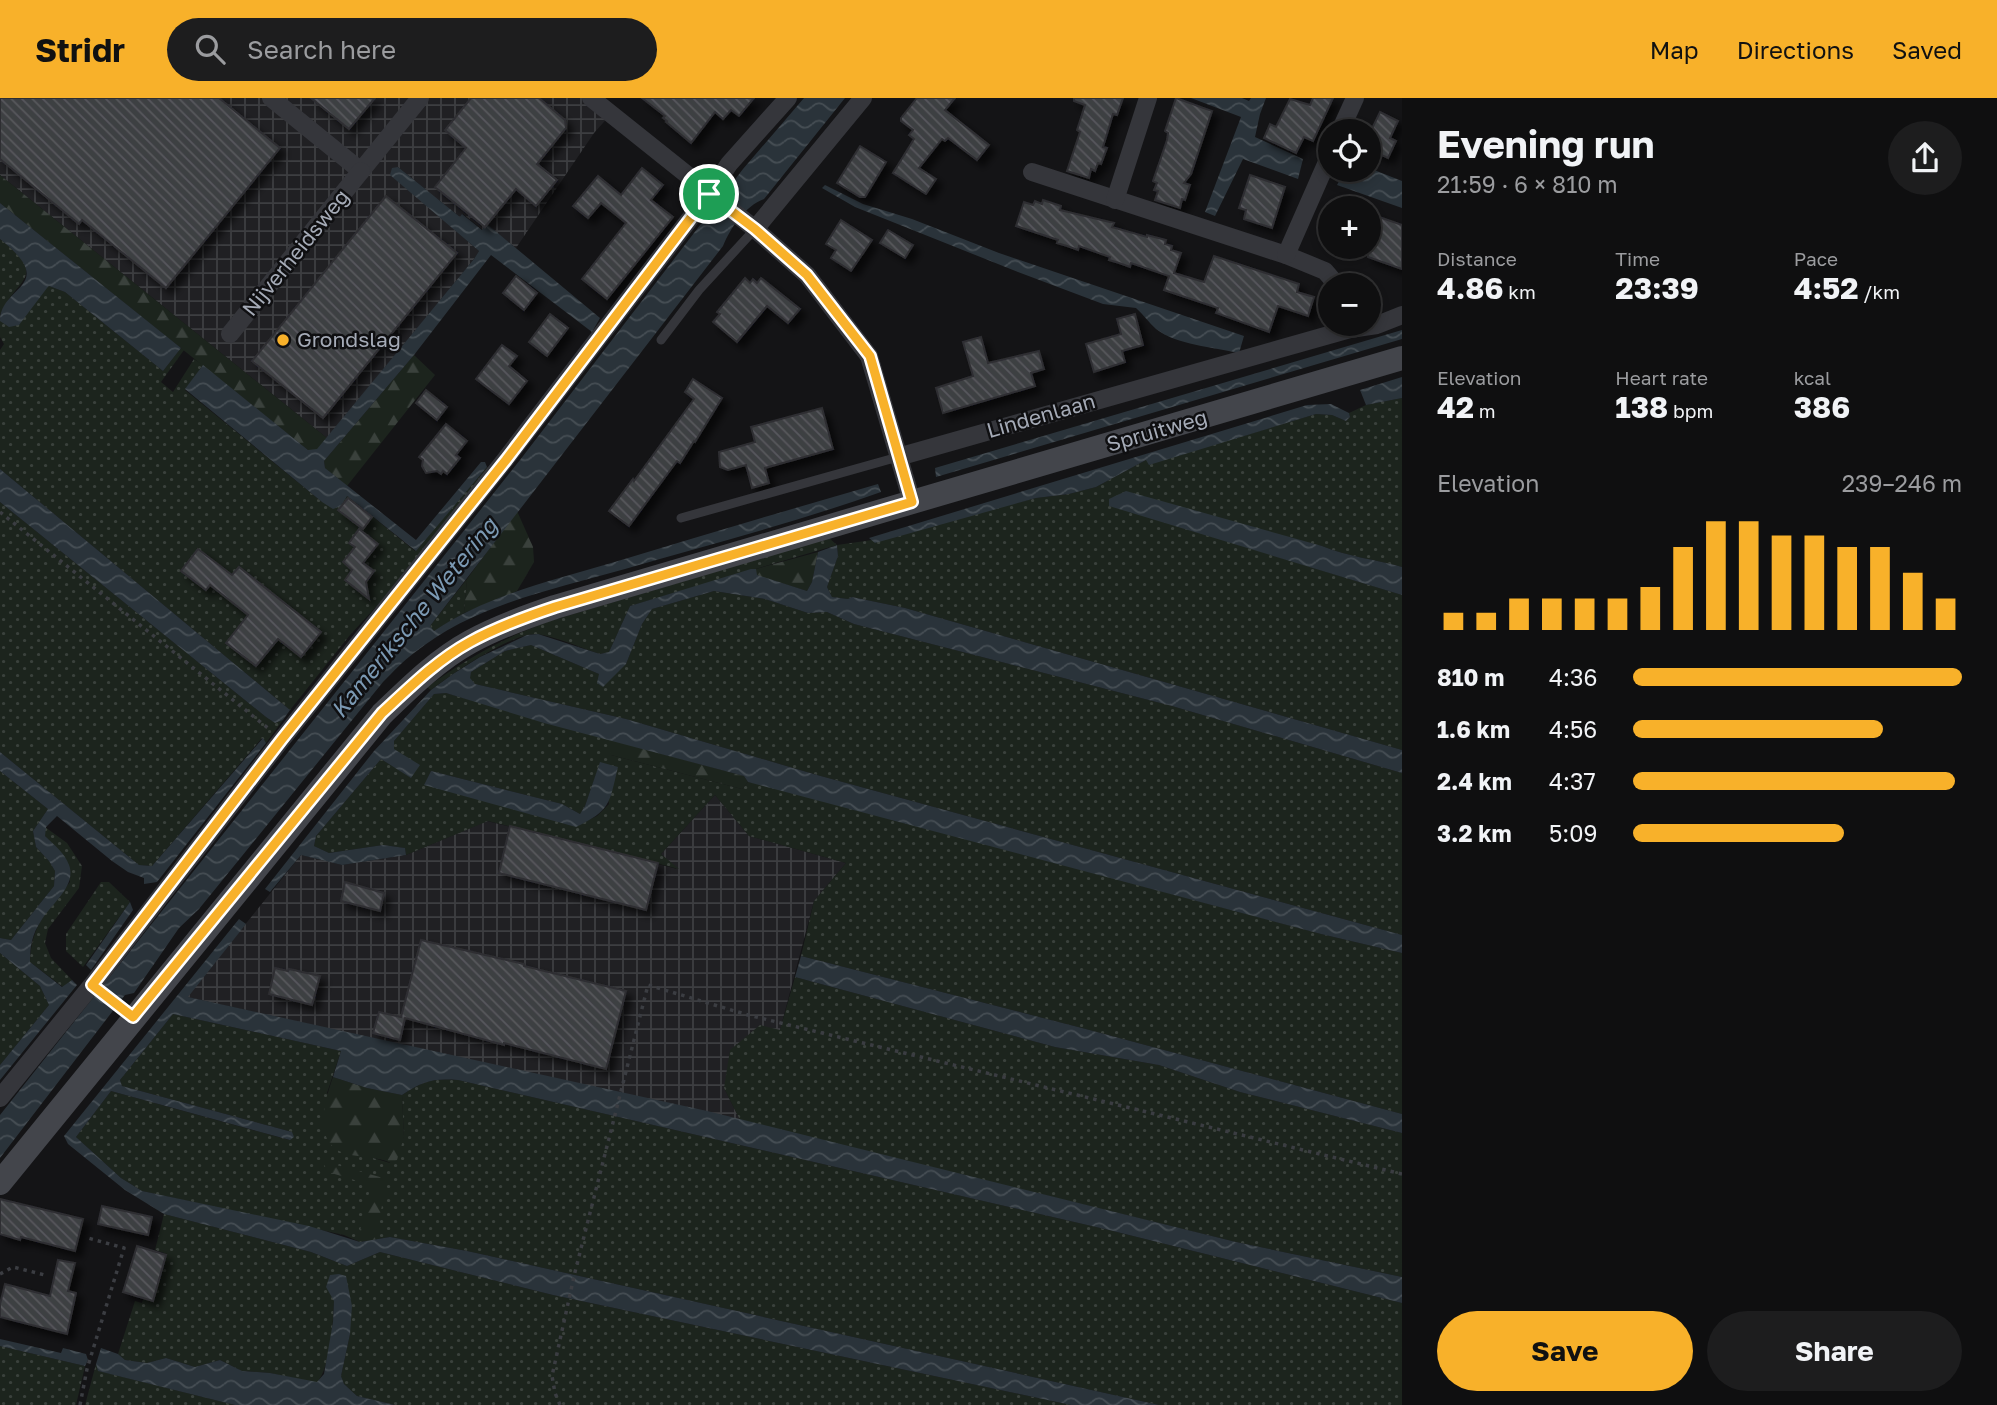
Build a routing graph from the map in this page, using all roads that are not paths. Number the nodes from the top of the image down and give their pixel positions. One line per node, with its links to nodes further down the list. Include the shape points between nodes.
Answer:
1 (271, 98): 9 (street, Nijverheidsweg)
2 (420, 98): 9 (street, Nijverheidsweg)
3 (591, 98): 12 (street)
4 (788, 98): 12 (street, via 729,164)
5 (863, 98): 14 (street)
6 (1148, 98): 13 (street)
7 (1355, 98): 8 (street)
8 (1345, 119)
9 (361, 171): 19 (street, Nijverheidsweg)
10 (1032, 172): 13 (street)
11 (1318, 182): 15 (street)
12 (714, 198): 14 (street); 26 (street, via 282,739)
13 (1115, 200): 15 (street)
14 (749, 225): 21 (lane); 23 (street, via 807,275 870,356)
15 (1286, 255): 16 (street)
16 (1327, 273)
17 (1402, 316): 18 (street, Lindenlaan)
18 (1381, 324)
19 (230, 334)
20 (1318, 335): 23 (street, Lindenlaan)
21 (661, 340)
22 (1402, 358): 24 (main road, Spruitweg)
23 (898, 457): 24 (street); 25 (lane, Lindenlaan)
24 (912, 502): 27 (main road, Spruitweg, via 555,607 467,643 382,713)
25 (681, 518)
26 (94, 986): 27 (lane); 28 (street)
27 (130, 1015): 29 (main road, Spruitweg)
28 (0, 1098)
29 (0, 1183)

